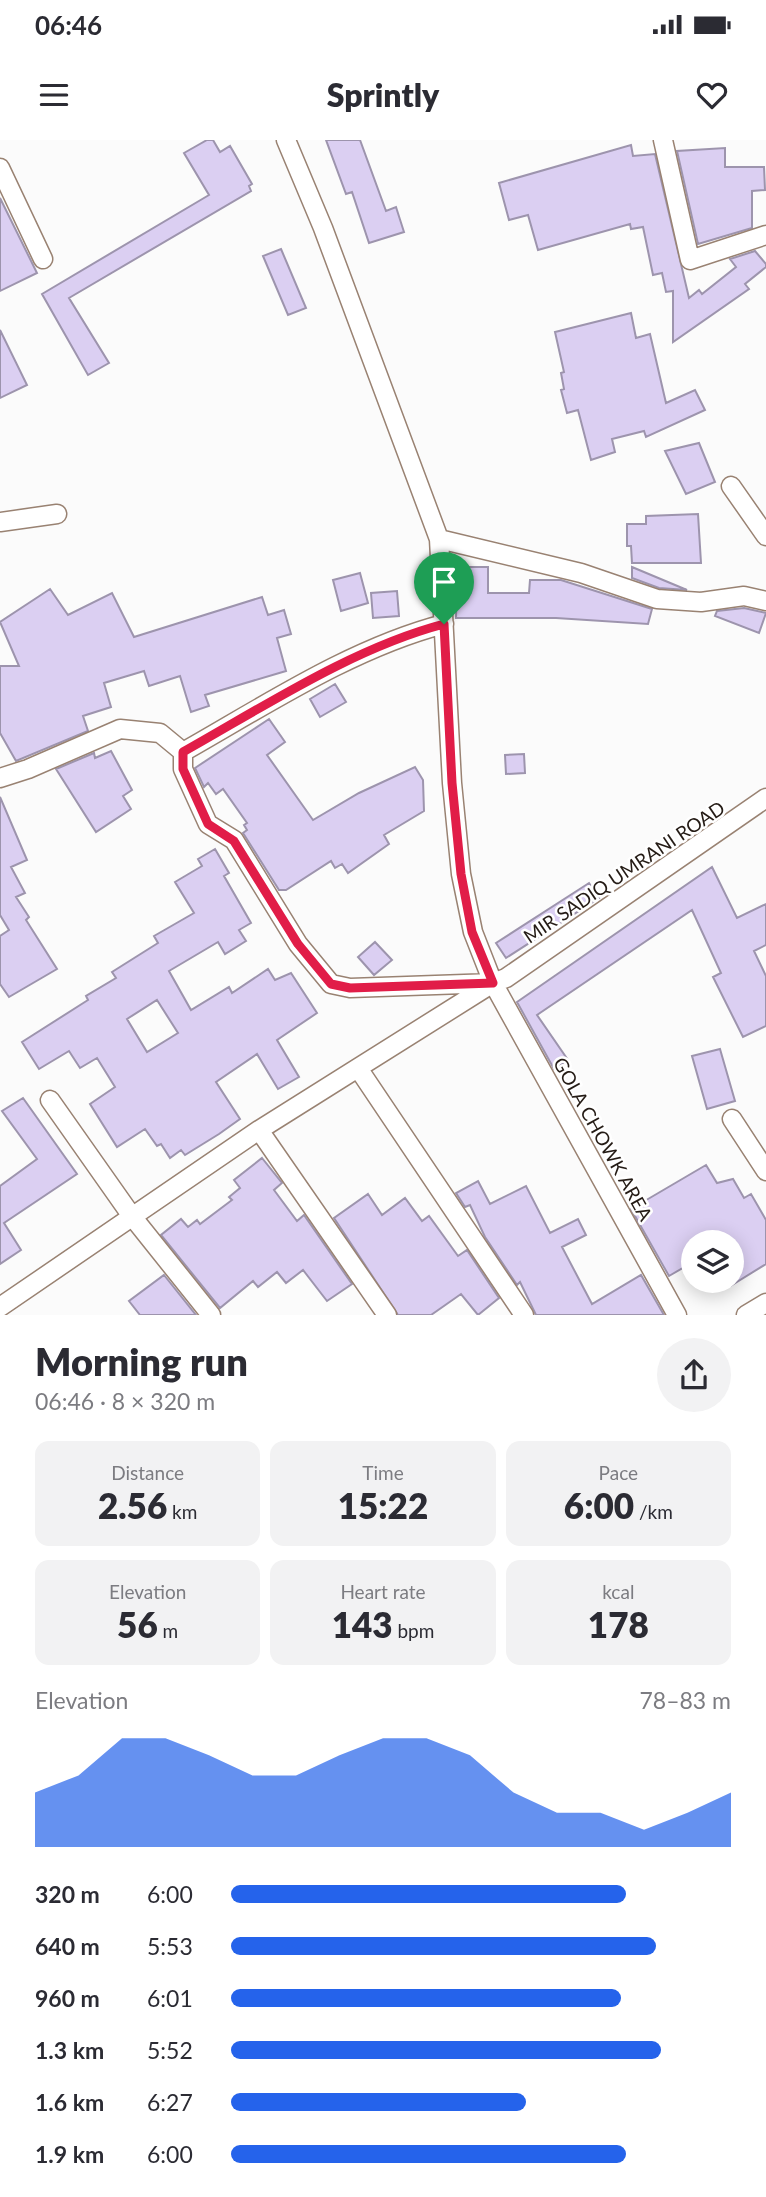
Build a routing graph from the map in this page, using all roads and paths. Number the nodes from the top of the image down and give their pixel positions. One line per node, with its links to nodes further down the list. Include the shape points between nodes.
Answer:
1 (285, 140): 10 (street, GOLA CHOWK AREA, via 323,228)
2 (663, 140): 4 (street, via 690,260)
3 (0, 168): 5 (street)
4 (766, 235)
5 (43, 259)
6 (731, 486): 9 (street)
7 (58, 514): 8 (street)
8 (0, 522)
9 (766, 536)
10 (439, 540): 11 (street, via 581,573 657,599 701,602 744,596); 12 (street, GOLA CHOWK AREA)
11 (766, 601)
12 (444, 624): 13 (street, via 385,644); 16 (street, GOLA CHOWK AREA, via 461,874 472,932)
13 (183, 752): 14 (street, via 160,733 120,729); 16 (street, via 183,769 208,824 234,841 298,944 331,984 350,988)
14 (0, 778)
15 (766, 798): 16 (street, MIR SADIQ UMRANI ROAD)
16 (499, 981): 17 (street, MIR SADIQ UMRANI ROAD); 28 (street, GOLA CHOWK AREA)
17 (358, 1068): 20 (street, MIR SADIQ UMRANI ROAD); 27 (street)
18 (50, 1100): 22 (street)
19 (732, 1119): 21 (street)
20 (259, 1130): 22 (street, MIR SADIQ UMRANI ROAD); 26 (street)
21 (766, 1171)
22 (131, 1215): 24 (street, MIR SADIQ UMRANI ROAD); 25 (street)
23 (766, 1303): 29 (street)
24 (0, 1307)
25 (211, 1315)
26 (387, 1315)
27 (524, 1315)
28 (677, 1315)
29 (746, 1315)

